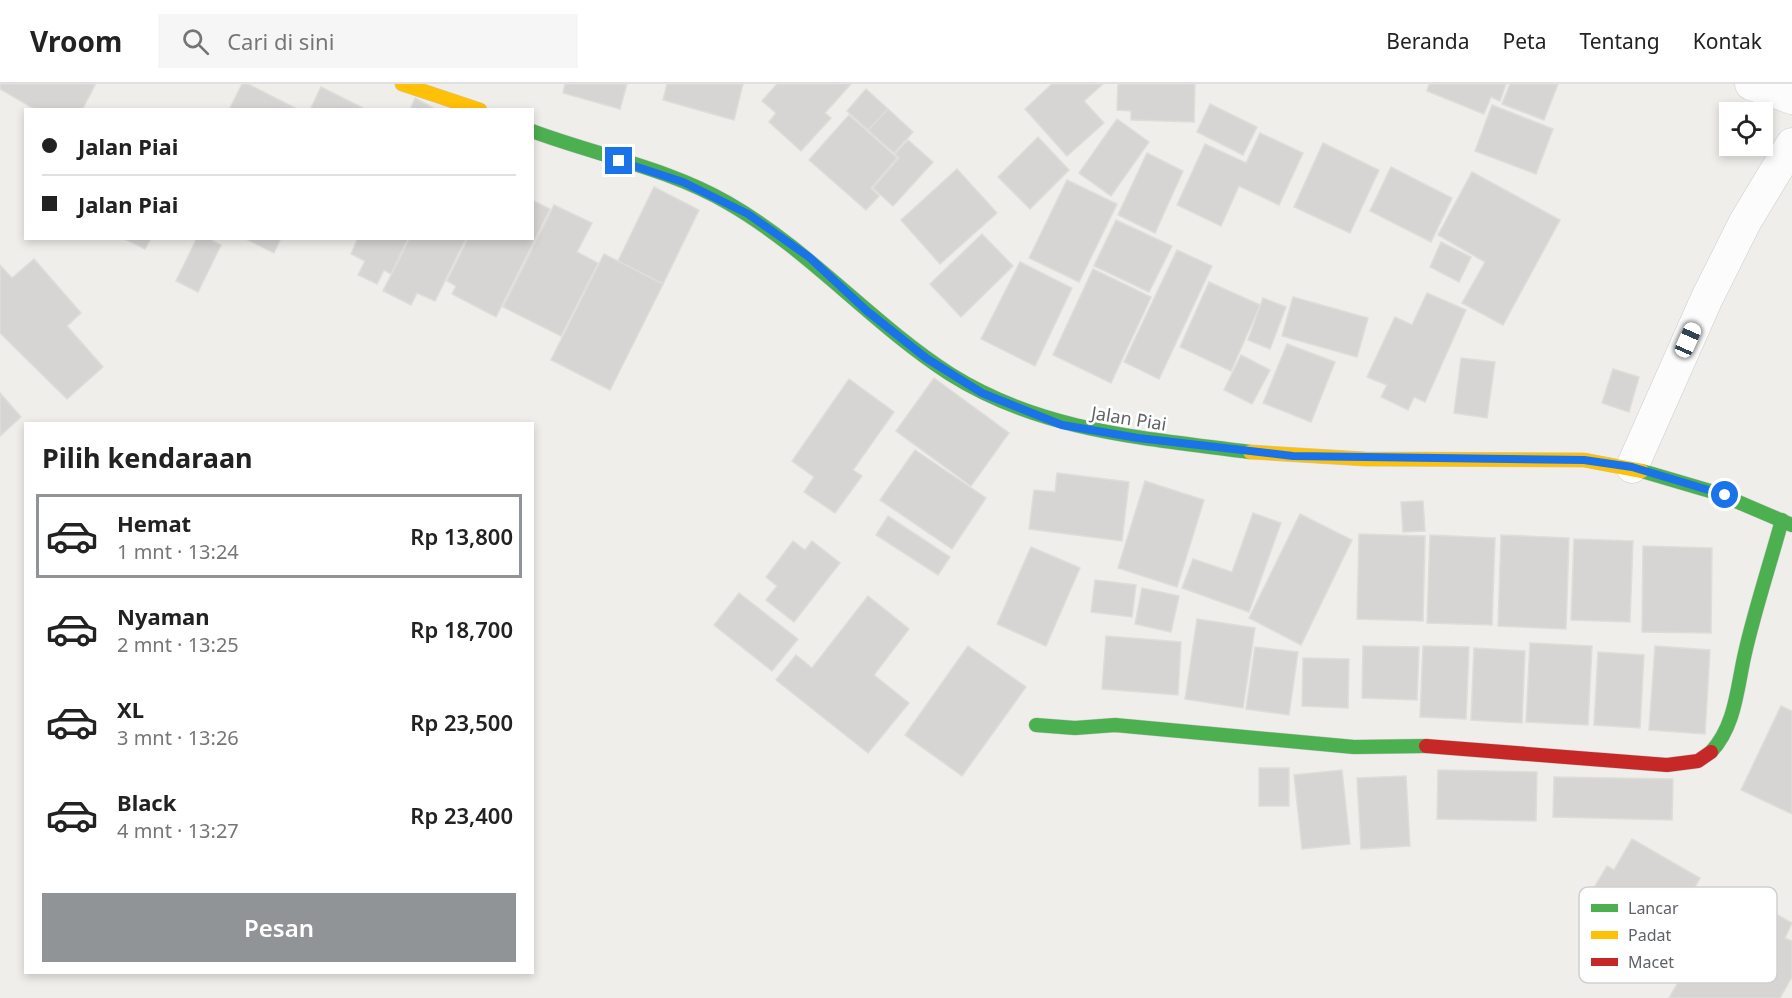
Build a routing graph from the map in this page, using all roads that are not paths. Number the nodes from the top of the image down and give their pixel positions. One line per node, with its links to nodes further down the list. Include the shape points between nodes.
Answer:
1 (402, 84): 4 (street)
2 (1751, 84): 3 (street)
3 (1792, 99)
4 (474, 108)
5 (534, 132): 7 (street, Jalan Piai, via 683,182 748,214 809,257 926,358 982,393 1062,425 1293,456 1584,460)
6 (1792, 144): 7 (street, via 1745,222 1707,298)
7 (1632, 467): 8 (street, Jalan Piai, via 1725,495)
8 (1787, 523): 9 (street, via 1745,653 1733,714 1719,744 1698,761 1667,765 1593,761 1438,746 1354,747 1126,726 1075,728)
9 (1036, 724)

